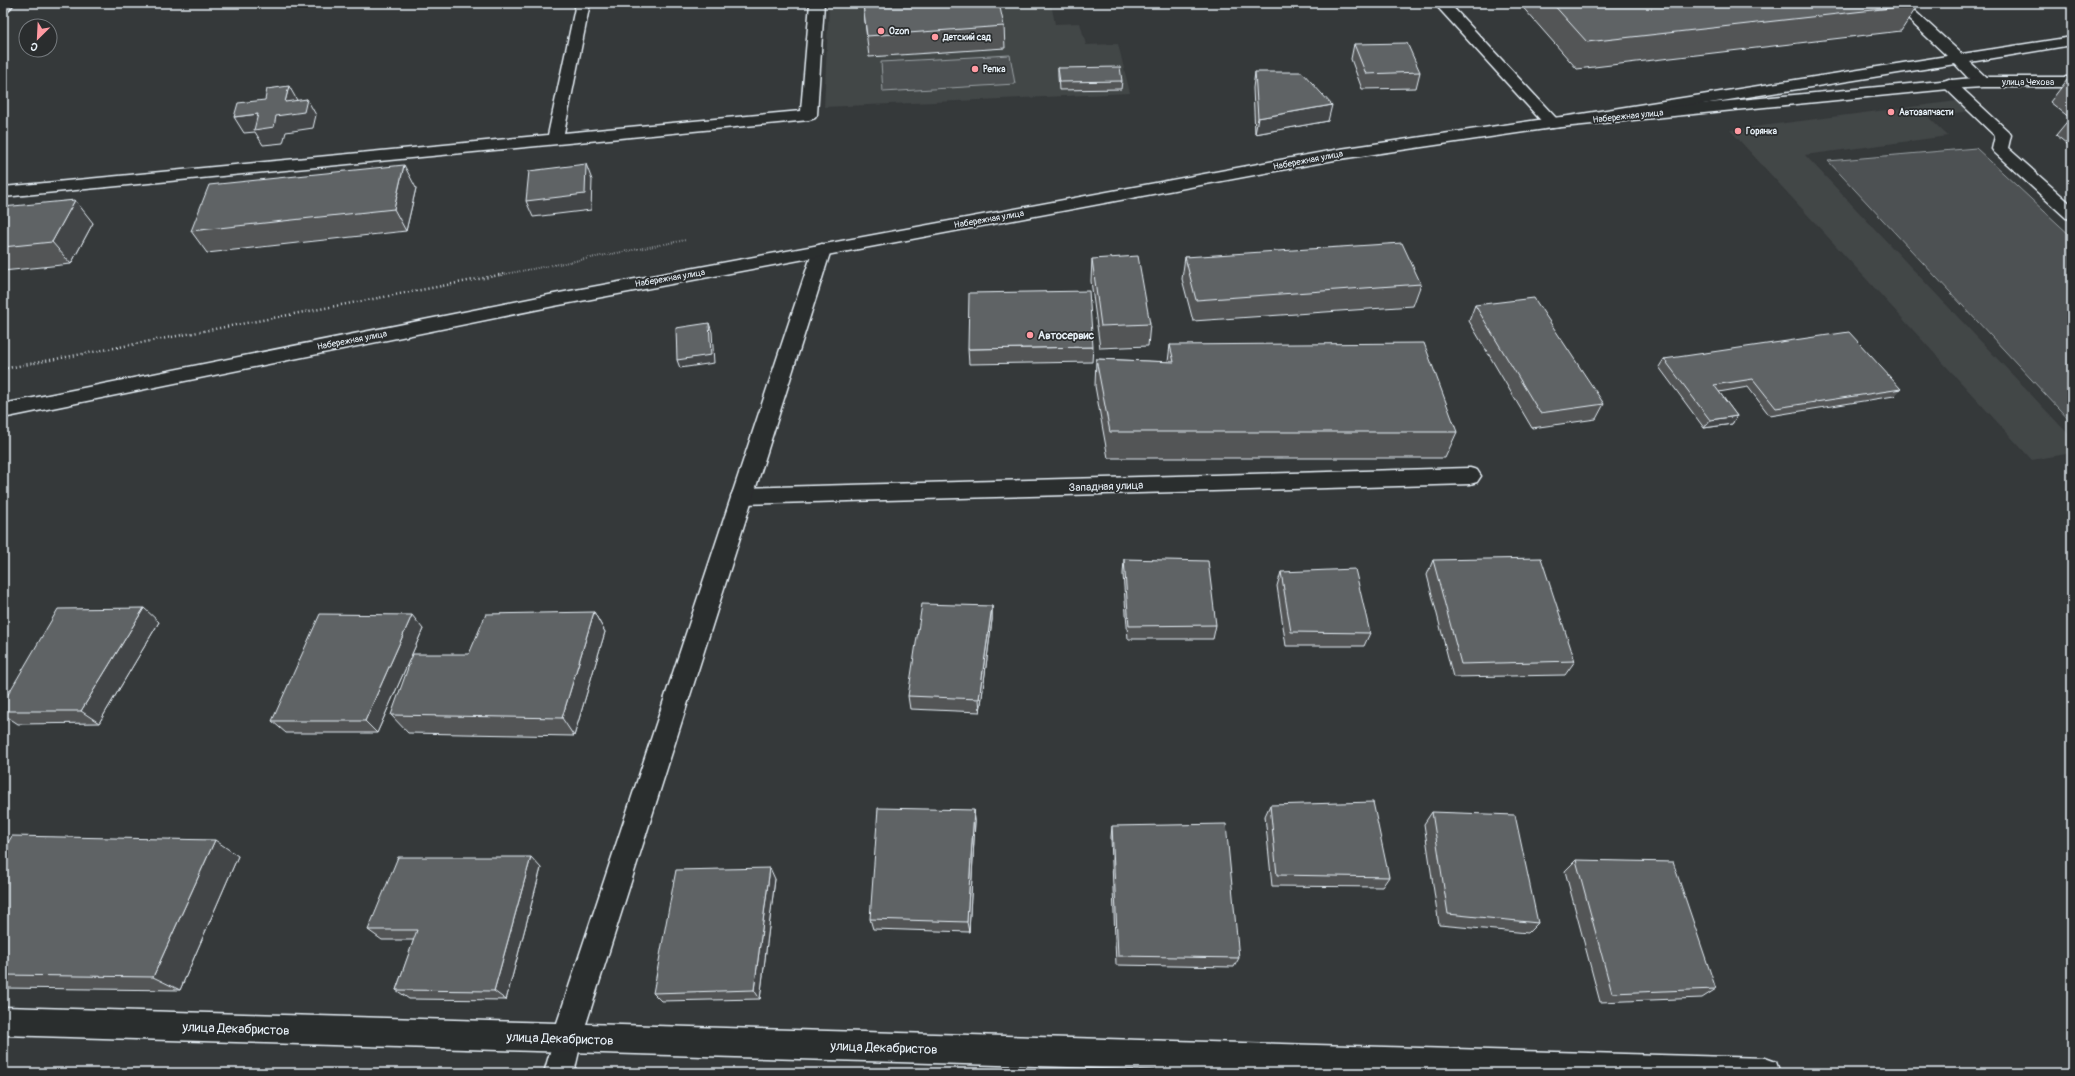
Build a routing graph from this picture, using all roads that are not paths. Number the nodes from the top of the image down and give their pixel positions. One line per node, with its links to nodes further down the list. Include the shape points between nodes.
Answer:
1 (7, 3): 6 (main road)
2 (583, 3): 13 (main road)
3 (817, 3): 13 (main road, via 809,115)
4 (1441, 3): 12 (main road)
5 (1898, 3): 8 (main road)
6 (3, 8)
7 (2072, 41): 8 (main road)
8 (1959, 58): 9 (main road); 12 (main road)
9 (1983, 82): 10 (main road, улица Чехова); 11 (main road, Набережная улица)
10 (2072, 82)
11 (1949, 84): 12 (main road, Набережная улица); 15 (main road, via 2003,136 2000,149)
12 (1552, 123): 16 (main road, Набережная улица, via 1340,154)
13 (554, 140): 14 (main road)
14 (3, 192)
15 (2072, 214)
16 (822, 250): 17 (main road, Набережная улица, via 554,300); 19 (main road)
17 (3, 411)
18 (1470, 476): 19 (main road, Западная улица)
19 (742, 496): 21 (main road)
20 (3, 1021): 21 (main road, улица Декабристов)
21 (568, 1038): 22 (main road); 23 (main road, улица Декабристов)
22 (559, 1073)
23 (1765, 1073)

